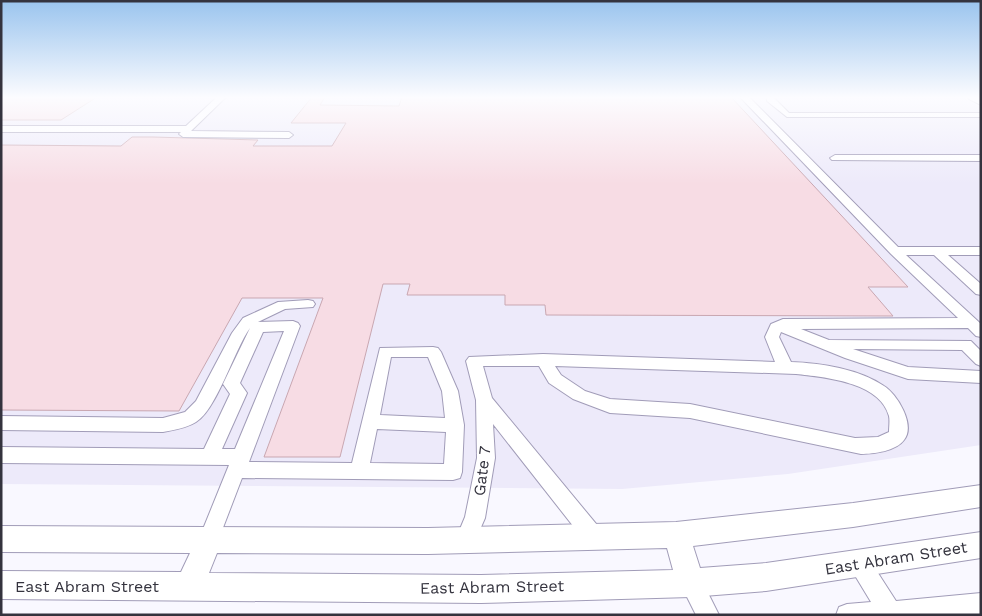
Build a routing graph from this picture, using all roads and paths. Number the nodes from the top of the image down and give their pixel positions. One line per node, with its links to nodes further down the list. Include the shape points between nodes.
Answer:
1 (192, 126): 4 (lane)
2 (773, 126): 8 (lane)
3 (1, 129): 4 (lane)
4 (189, 129): 5 (lane, via 183,134)
5 (289, 135)
6 (835, 158): 7 (lane)
7 (981, 158)
8 (896, 250): 9 (lane); 15 (lane)
9 (938, 251): 10 (lane); 11 (lane)
10 (981, 251)
11 (976, 281): 12 (lane)
12 (981, 291)
13 (308, 304): 23 (lane, via 282,305 248,320 202,406 191,417 179,422)
14 (779, 326): 15 (lane); 16 (lane); 19 (lane, via 772,337)
15 (976, 328)
16 (823, 344): 18 (lane, via 966,345); 20 (lane, via 908,373)
17 (543, 360): 19 (lane); 19 (lane, via 555,379 579,395 610,406 690,411 856,446 881,445 898,434 900,424 897,415 877,388 841,374); 21 (lane, via 474,361)
18 (981, 360)
19 (786, 368)
20 (981, 377)
21 (484, 400): 31 (lane); 34 (lane, Gate 7, via 486,458 475,518)
22 (370, 422): 24 (lane); 24 (lane, via 385,352 433,352 450,391); 28 (lane)
23 (1, 423)
24 (455, 425): 28 (lane, via 452,472)
25 (1, 455): 26 (lane)
26 (210, 456): 27 (lane); 27 (lane, via 239,393 231,384 258,327 293,326)
27 (239, 463): 28 (lane); 33 (lane)
28 (359, 471)
29 (981, 496): 30 (main road, via 853,515)
30 (676, 535): 31 (main road); 37 (main road)
31 (595, 538): 34 (main road)
32 (1, 539): 33 (main road)
33 (209, 539): 34 (main road); 39 (main road)
34 (464, 541)
35 (981, 544): 36 (main road, East Abram Street)
36 (859, 564): 37 (main road, East Abram Street, via 766,578); 41 (lane)
37 (691, 583): 39 (main road, East Abram Street, via 481,589); 42 (lane)
38 (1, 586): 39 (main road, East Abram Street)
39 (189, 587)
40 (981, 604): 41 (lane)
41 (890, 612): 43 (lane)
42 (708, 615)
43 (847, 615)

